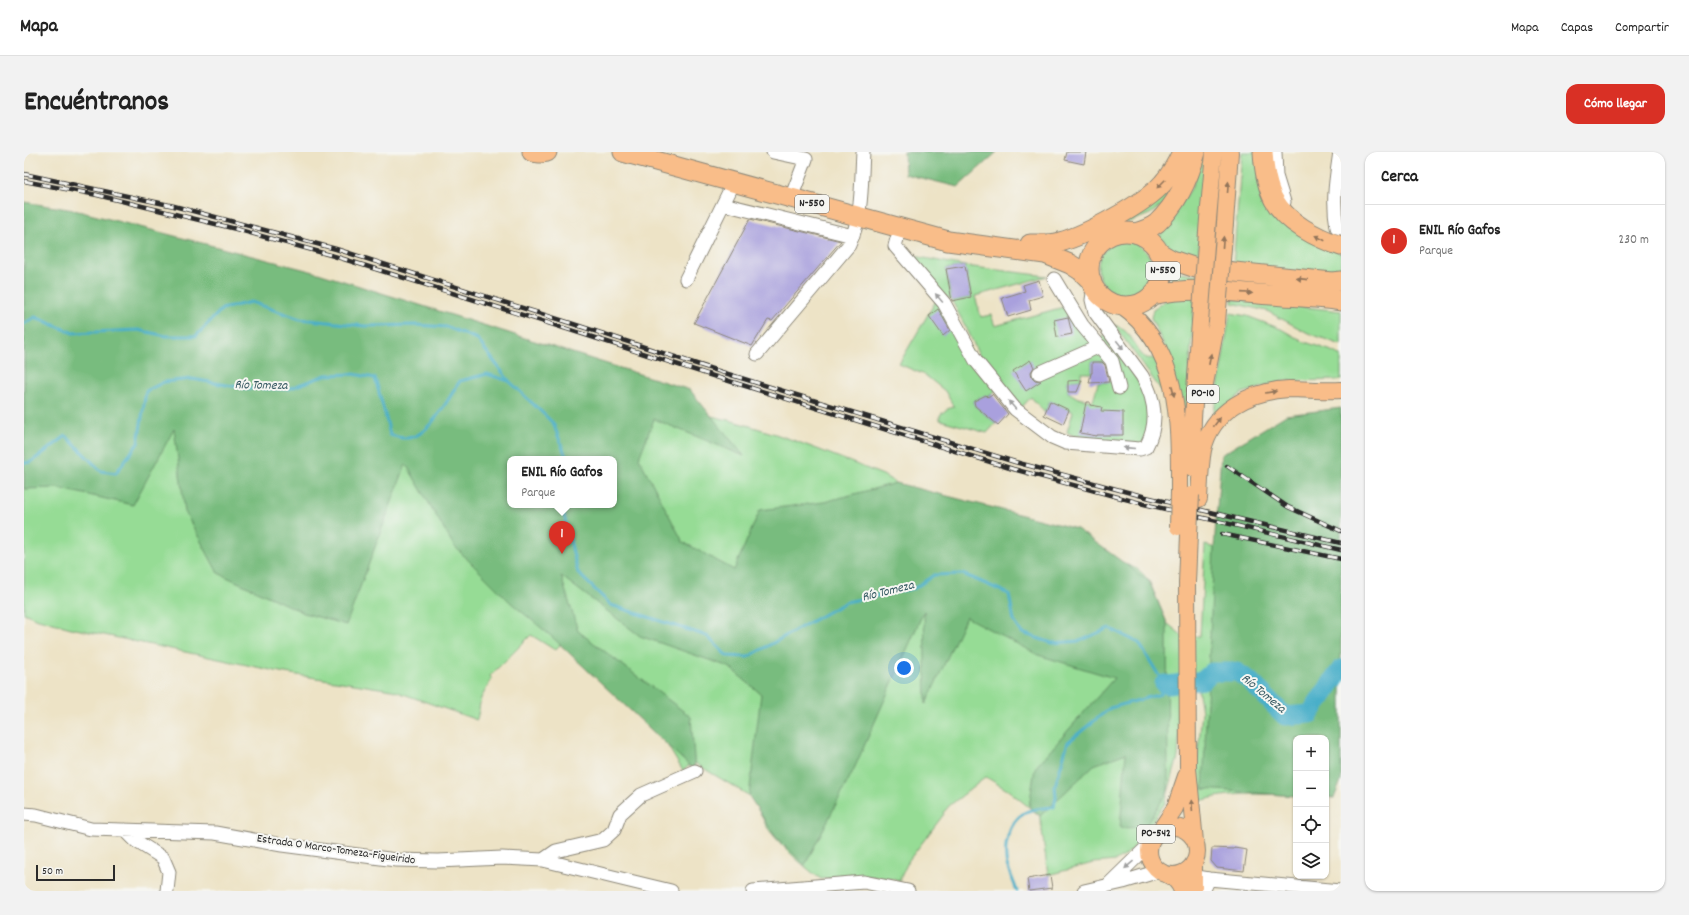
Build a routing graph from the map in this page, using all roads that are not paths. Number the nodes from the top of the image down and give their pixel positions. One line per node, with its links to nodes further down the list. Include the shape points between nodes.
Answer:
1 (532, 152): 2 (highway)
2 (547, 152)
3 (622, 152): 13 (highway, N-550)
4 (773, 152): 14 (street, via 806,159)
5 (863, 152): 16 (street)
6 (1182, 152): 23 (highway, one-way to 23, via 1162,184 1146,198 1080,235 1044,244 990,241)
7 (1196, 152): 20 (highway, via 1180,194 1167,212 1157,223)
8 (1214, 152): 41 (main road, PO-10, bridge, via 1193,418)
9 (1230, 152): 41 (main road, PO-10, one-way to 9, bridge, via 1217,322)
10 (1263, 152): 17 (highway, via 1265,173 1273,198 1284,213)
11 (1275, 152): 17 (street, via 1276,176 1282,199)
12 (1340, 152): 19 (street, via 1334,211 1337,227)
13 (734, 182): 14 (highway, N-550); 15 (street)
14 (791, 198): 16 (highway, N-550)
15 (723, 204): 21 (street); 27 (street)
16 (859, 217): 18 (highway, N-550); 21 (street)
17 (1301, 226): 24 (highway, one-way to 17)
18 (900, 228): 23 (highway, N-550); 34 (street, one-way to 18, via 1139,371 1151,399 1155,413 1153,430 1146,447 1140,449 1066,443 1052,437 1015,410 976,361 944,303 895,246)
19 (1341, 228)
20 (1134, 233): 22 (highway, N-550); 25 (highway, N-550, via 1152,243)
21 (853, 236): 37 (street, via 849,245)
22 (1108, 237): 26 (highway, N-550); 30 (highway, via 1093,253 1090,267)
23 (970, 245): 26 (highway, N-550)
24 (1341, 246)
25 (1158, 252): 29 (highway, N-550, one-way to 25, via 1196,268); 31 (highway, N-550, via 1162,260 1162,274 1158,288)
26 (1045, 254): 30 (highway, N-550, via 1070,264)
27 (686, 279)
28 (1054, 279): 35 (street)
29 (1341, 281)
30 (1093, 284): 33 (highway, N-550, via 1105,300); 34 (street, via 1092,306)
31 (1152, 295): 32 (highway, N-550, one-way to 32, via 1185,290); 33 (highway, N-550, via 1138,304)
32 (1341, 301)
33 (1121, 306): 42 (main road, one-way to 42, via 1138,318 1152,336 1168,372 1177,412 1179,446)
34 (1103, 324): 35 (street)
35 (1091, 335): 36 (street)
36 (1100, 346): 38 (street); 39 (street, via 1112,361)
37 (757, 354)
38 (1039, 373)
39 (1118, 388)
40 (1341, 390): 42 (main road, one-way to 40, via 1211,429 1225,412 1248,398 1263,393 1288,389)
41 (1192, 466): 42 (main road)
42 (1190, 495): 43 (main road, bridge); 43 (main road)
43 (1188, 532): 44 (main road); 44 (main road, via 1180,598)
44 (1188, 625): 45 (main road)
45 (1188, 768): 48 (main road, via 1175,808); 50 (main road, one-way to 45)
46 (696, 771): 52 (street, via 641,795 620,814 614,830 603,840 556,851)
47 (24, 814): 49 (street, Estrada O Marco-Tomeza-Figueirido, via 91,829)
48 (1161, 829): 50 (main road, PO-542, via 1174,826 1181,828 1192,836); 51 (main road, PO-542)
49 (125, 830): 52 (street, Estrada O Marco-Tomeza-Figueirido, via 230,834 282,845 403,860); 56 (street, via 136,842 163,858 169,872)
50 (1195, 842): 53 (main road, via 1197,850)
51 (1149, 845): 53 (main road, PO-542, via 1150,860); 54 (street, one-way to 54)
52 (543, 860): 55 (street, Estrada O Marco-Tomeza-Figueirido)
53 (1190, 874): 54 (street); 60 (main road, PO-542, via 1176,879); 61 (street); 62 (street)
54 (1109, 884): 59 (street)
55 (666, 890)
56 (167, 891)
57 (753, 891): 58 (street, via 864,882)
58 (908, 891)
59 (1084, 891)
60 (1182, 891)
61 (1203, 891)
62 (1339, 891)

